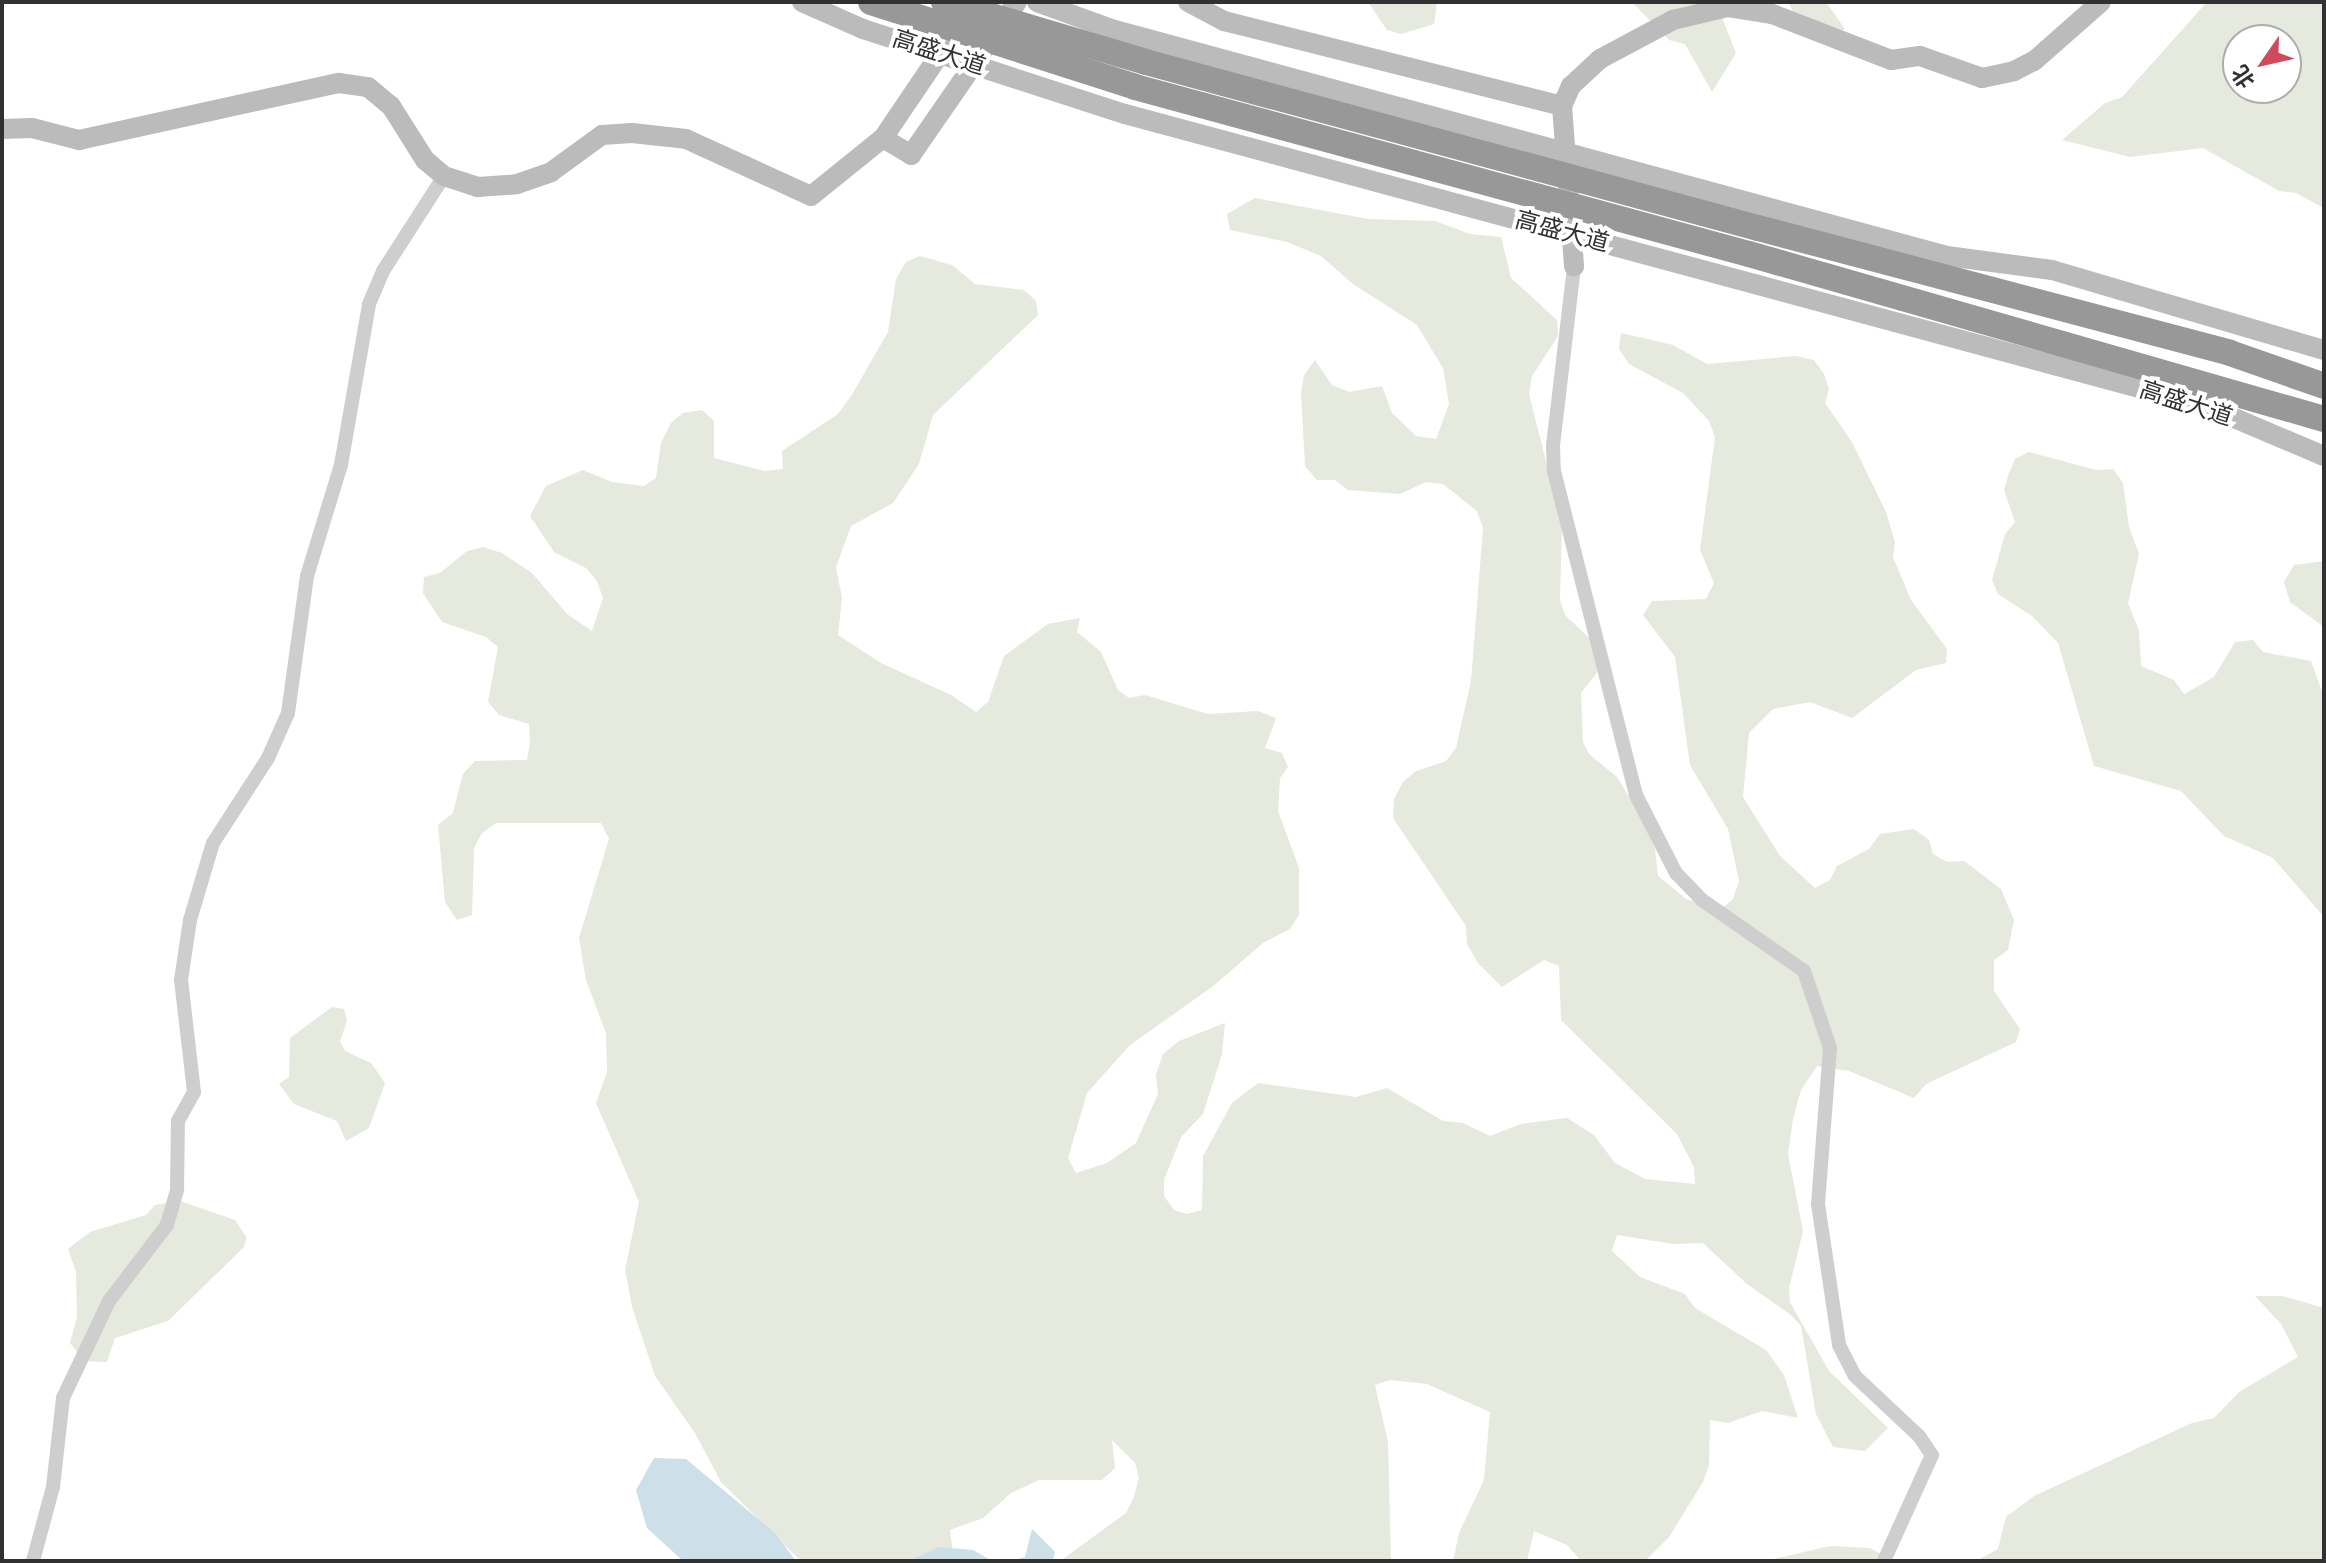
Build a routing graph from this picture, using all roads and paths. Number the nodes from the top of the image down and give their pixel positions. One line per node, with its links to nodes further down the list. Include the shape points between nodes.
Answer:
1 (802, 2): 9 (main road, 高盛大道, via 863,29)
2 (871, 2): 19 (highway, 高盛大道, bridge, via 1135,87)
3 (944, 2): 17 (highway, 高盛大道, bridge, via 1146,62)
4 (975, 2): 9 (main road)
5 (1017, 2): 10 (main road)
6 (1037, 2): 16 (main road, via 1111,29 1902,244 1947,256 2052,270)
7 (1188, 2): 11 (main road, via 1224,21)
8 (2101, 2): 11 (main road, via 2034,61 1982,78 1920,56 1891,60 1772,14 1728,7 1673,20 1600,59 1571,86)
9 (941, 53): 10 (main road, 高盛大道); 13 (main road)
10 (973, 64): 13 (main road, via 911,155); 23 (main road, 高盛大道, via 1125,114 2206,406)
11 (1562, 106): 15 (main road, bridge)
12 (2, 129): 14 (main road, via 32,128 79,140 339,83 368,87 391,106 425,160)
13 (883, 138): 14 (main road, via 811,196 686,139 632,133 602,135 551,172 517,184 478,187)
14 (444, 176): 24 (street, via 383,271 369,304 341,465 307,576 288,713 268,758 213,843 190,920 181,980 194,1092 178,1121 177,1189 167,1225 109,1301 63,1398 53,1487)
15 (1574, 267): 25 (street, via 1554,471 1636,795 1676,873 1702,900 1804,971 1830,1048 1818,1204 1839,1345 1855,1376 1932,1455)
16 (2324, 350)
17 (2230, 353): 18 (highway); 20 (highway, 高盛大道)
18 (2324, 376)
19 (2219, 386): 21 (highway, 高盛大道); 22 (highway)
20 (2324, 386)
21 (2324, 419)
22 (2324, 428)
23 (2324, 456)
24 (33, 1561)
25 (1884, 1561)

